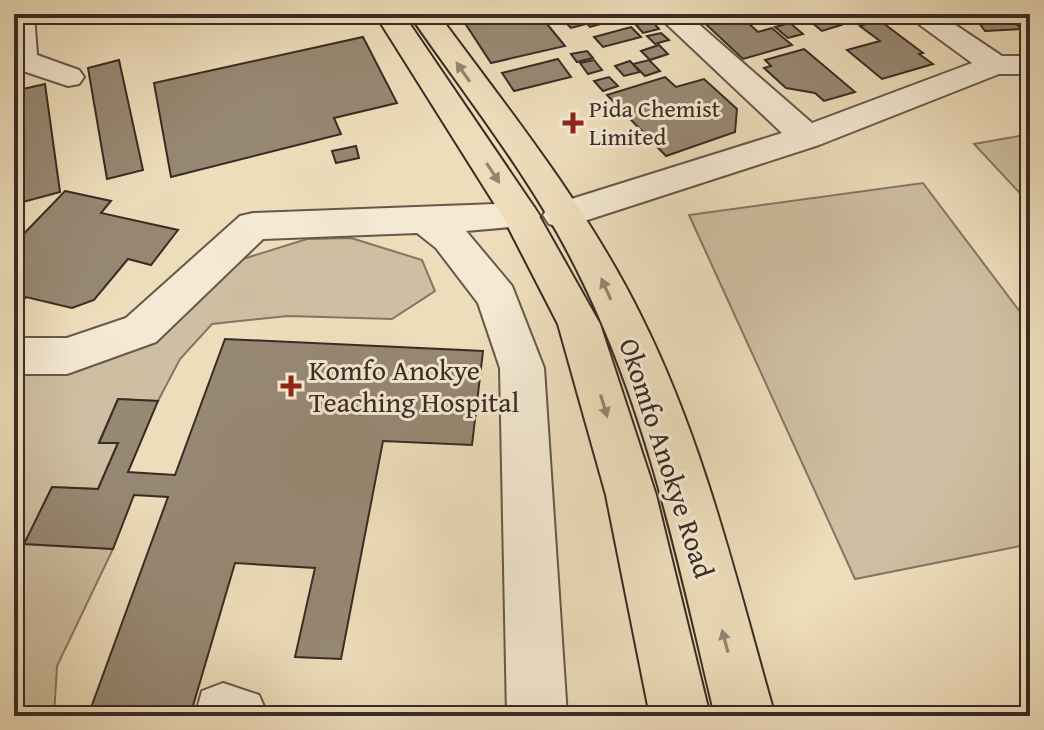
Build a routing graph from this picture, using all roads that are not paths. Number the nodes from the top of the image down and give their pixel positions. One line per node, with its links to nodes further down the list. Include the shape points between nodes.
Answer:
1 (389, 14): 10 (main road, Okomfo Anokye Road, one-way to 10)
2 (423, 14): 10 (main road, Okomfo Anokye Road, one-way to 2)
3 (670, 14): 9 (street)
4 (919, 14): 6 (street)
5 (24, 17): 8 (street, via 22,60)
6 (995, 65): 7 (street); 9 (street)
7 (1030, 65)
8 (68, 77)
9 (807, 137): 10 (street)
10 (541, 215): 11 (street); 14 (main road, Okomfo Anokye Road, one-way to 14, via 631,495); 15 (main road, Okomfo Anokye Road, one-way to 10, via 688,507 644,373 597,269)
11 (424, 219): 12 (street, via 253,226 141,330 67,356); 13 (street, via 450,238 497,297 522,368)
12 (14, 356)
13 (537, 716)
14 (680, 716)
15 (745, 716)

